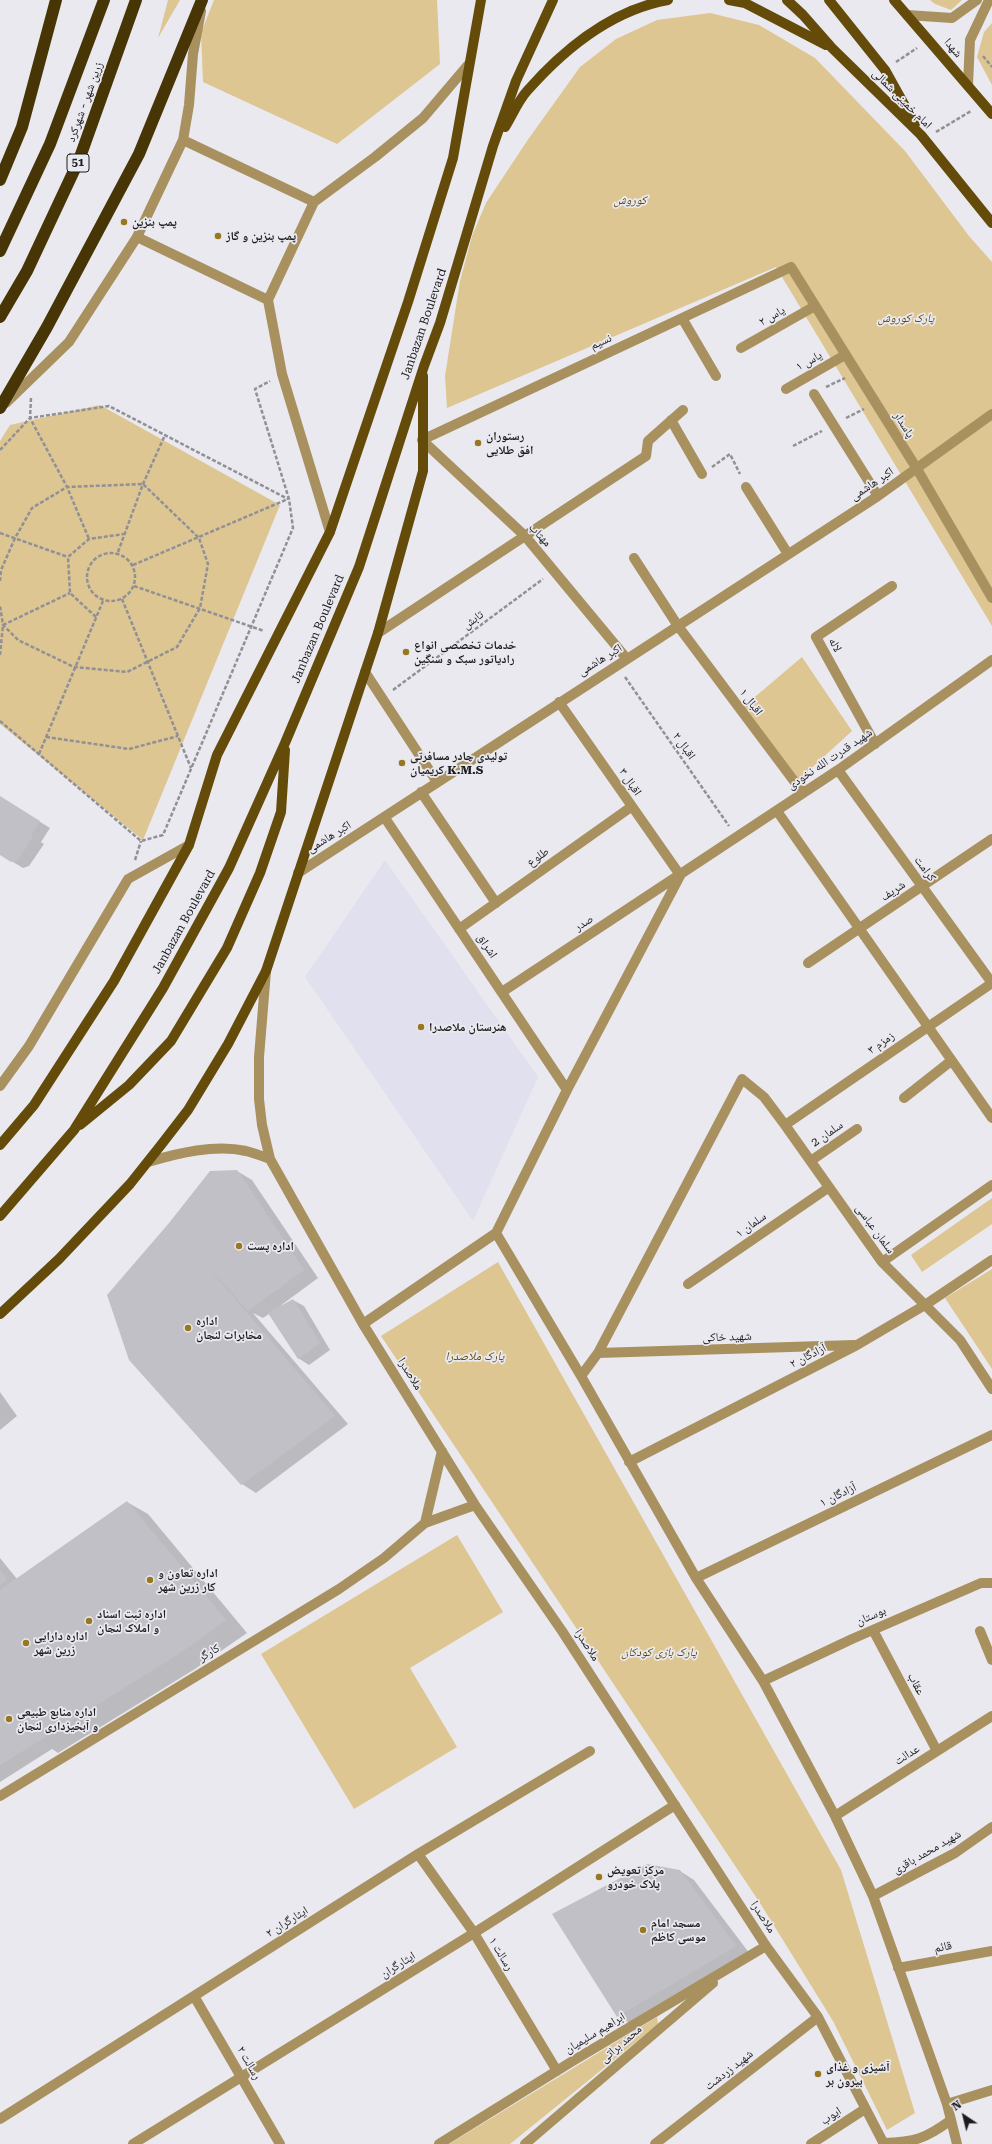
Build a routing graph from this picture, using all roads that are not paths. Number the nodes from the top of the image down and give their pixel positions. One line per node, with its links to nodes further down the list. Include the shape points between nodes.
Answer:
1 (56, 0): 22 (highway, via 22,127)
2 (104, 0): 26 (highway, زرین شهر - شهرکرد, via 50,144)
3 (136, 0): 30 (highway, زرین شهر - شهرکرد / 51, via 79,160 27,271)
4 (203, 0): 20 (street, via 193,54); 38 (highway, via 140,154 47,327)
5 (481, 0): 16 (main road, Janbazan Boulevard)
6 (553, 0): 21 (main road, Janbazan Boulevard, via 516,81)
7 (668, 0): 21 (main road, via 628,12 595,30 564,55 526,92)
8 (729, 0): 15 (main road, via 745,3)
9 (787, 0): 15 (main road, امام خمینی شمالی)
10 (829, 0): 19 (main road, via 885,70)
11 (894, 0): 14 (main road, شهدا)
12 (977, 0): 14 (street, via 952,18)
13 (989, 0): 17 (street, via 970,40)
14 (907, 15): 17 (main road, شهدا)
15 (832, 48): 19 (main road, امام خمینی شمالی)
16 (468, 65): 23 (street, via 423,118); 47 (main road, Janbazan Boulevard, via 452,158 408,302)
17 (968, 85): 18 (main road, شهدا)
18 (992, 114)
19 (923, 137): 24 (main road, امام خمینی شمالی)
20 (183, 140): 23 (street); 25 (street)
21 (493, 146): 34 (main road, Janbazan Boulevard, via 440,323)
22 (0, 180)
23 (314, 202): 28 (street)
24 (992, 223)
25 (137, 237): 28 (street); 38 (street, via 69,342)
26 (0, 251)
27 (791, 267): 29 (street, پاسدار); 31 (street, نسیم)
28 (268, 300): 47 (street, via 282,374)
29 (815, 306): 32 (street, یاس ۲); 33 (street, پاسدار)
30 (0, 317)
31 (682, 318): 35 (street); 42 (street, نسیم)
32 (741, 348)
33 (846, 355): 36 (street, یاس ۱); 43 (street, پاسدار)
34 (424, 366): 42 (main road); 59 (main road, Janbazan Boulevard, via 358,567)
35 (716, 376)
36 (786, 389)
37 (814, 394): 46 (street)
38 (0, 408)
39 (683, 410): 41 (street)
40 (992, 414): 43 (street, اکبر هاشمی)
41 (671, 420): 44 (street); 48 (street, via 648,441 646,456)
42 (422, 440): 48 (street, مهتاب); 54 (main road, via 423,471)
43 (917, 469): 46 (street, اکبر هاشمی); 52 (street, پاسدار)
44 (702, 474)
45 (746, 488): 49 (street)
46 (878, 496): 49 (street, اکبر هاشمی)
47 (330, 532): 69 (main road, Janbazan Boulevard, via 217,755)
48 (525, 536): 54 (street); 55 (street, مهتاب)
49 (788, 554): 53 (street, اکبر هاشمی)
50 (634, 558): 53 (street, اقبال ۱)
51 (892, 586): 60 (street, لاله, via 816,638)
52 (992, 598)
53 (678, 626): 55 (street, اکبر هاشمی); 64 (street, اقبال ۱)
54 (378, 633): 57 (main road)
55 (627, 659): 58 (street, اکبر هاشمی)
56 (992, 660): 60 (street, شهید قدرت الله نخودی)
57 (365, 672): 62 (street); 70 (main road)
58 (559, 702): 62 (street, اکبر هاشمی); 65 (street, اقبال ۳)
59 (285, 743): 88 (main road, Janbazan Boulevard, via 229,868 162,988); 88 (main road, via 282,812 260,873 227,948 171,1041 129,1085)
60 (875, 744): 61 (street, شهید قدرت الله نخودی)
61 (838, 770): 64 (street, شهید قدرت الله نخودی); 72 (street, کرامت)
62 (437, 782): 63 (street, اکبر هاشمی)
63 (421, 792): 67 (street, اکبر هاشمی); 73 (street)
64 (803, 793): 66 (street, شهید قدرت الله نخودی)
65 (631, 808): 71 (street, اقبال ۳); 73 (street, طلوع)
66 (777, 811): 71 (street, شهید قدرت الله نخودی); 75 (street)
67 (385, 818): 70 (street, اکبر هاشمی); 74 (street, اشراق)
68 (992, 839): 72 (street, شریف)
69 (189, 845): 82 (street, via 128,879 29,1046); 89 (main road, Janbazan Boulevard, via 114,981 34,1105)
70 (298, 873): 77 (main road)
71 (680, 875): 79 (street, صدر); 83 (street)
72 (922, 886): 75 (street, شریف); 78 (street, کرامت)
73 (496, 903): 74 (street, طلوع)
74 (459, 929): 79 (street, اشراق)
75 (860, 929): 76 (street, شریف); 80 (street)
76 (808, 963)
77 (266, 971): 90 (street, ملاصدرا, via 259,1057 262,1125); 92 (main road, via 228,1044 188,1110)
78 (992, 983): 80 (street, زمزم ۳)
79 (502, 992): 83 (street, اشراق)
80 (928, 1026): 81 (street); 86 (street, زمزم ۳)
81 (951, 1061): 84 (street); 85 (street)
82 (0, 1086)
83 (567, 1090): 96 (street)
84 (904, 1098)
85 (990, 1112)
86 (786, 1125): 91 (street, سلمان عباسی); 104 (street, سلمان عباسی, via 764,1098 742,1080)
87 (857, 1129): 91 (street, سلمان 2)
88 (74, 1130): 95 (main road, Janbazan Boulevard)
89 (0, 1145)
90 (270, 1159): 92 (street, via 246,1151 227,1149 177,1154); 102 (street, ملاصدرا)
91 (812, 1160): 94 (street, سلمان عباسی)
92 (148, 1162): 101 (main road, via 59,1259)
93 (992, 1185): 98 (street)
94 (828, 1188): 98 (street, سلمان عباسی); 99 (street, سلمان ۱)
95 (0, 1216)
96 (496, 1233): 102 (street); 105 (street)
97 (992, 1260): 100 (street, آزادگان ۲)
98 (882, 1262): 100 (street, سلمان عباسی)
99 (688, 1284)
100 (925, 1306): 103 (street, آزادگان ۲); 106 (street, سلمان عباسی, via 960,1340)
101 (0, 1314)
102 (363, 1324): 108 (street, ملاصدرا)
103 (857, 1345): 104 (street, شهید خاکی); 109 (street, آزادگان ۲)
104 (598, 1353): 105 (street)
105 (581, 1376): 109 (street)
106 (992, 1389)
107 (992, 1435): 112 (street, آزادگان ۱)
108 (442, 1451): 110 (street, ملاصدرا); 111 (street)
109 (629, 1462): 112 (street)
110 (474, 1505): 111 (street, کارگر); 122 (street, ملاصدرا, via 562,1631)
111 (425, 1523): 121 (street, کارگر, via 384,1558 339,1589)
112 (696, 1578): 117 (street)
113 (992, 1583): 114 (street, بوستان, via 981,1583)
114 (873, 1630): 117 (street, بوستان); 120 (street, عقاب)
115 (980, 1631): 116 (street)
116 (992, 1660)
117 (763, 1681): 123 (street)
118 (992, 1716): 120 (street, عدالت)
119 (590, 1751): 125 (street, ایثارگران ۲)
120 (937, 1751): 123 (street, عدالت)
121 (0, 1796)
122 (675, 1805): 127 (street, ایثارگران); 128 (street, ملاصدرا)
123 (836, 1816): 126 (street)
124 (992, 1827): 126 (street, شهید محمد باقری, via 955,1853)
125 (418, 1854): 127 (street, رسالت ۱); 132 (street, ایثارگران ۲)
126 (873, 1896): 131 (street)
127 (474, 1933): 134 (street, رسالت ۱); 135 (street, ایثارگران)
128 (766, 1946): 130 (street, ابراهیم سلیمیان); 133 (street, ملاصدرا)
129 (992, 1951): 131 (street, قائم)
130 (734, 1965): 134 (street, ابراهیم سلیمیان); 145 (street, محمد براتی)
131 (898, 1968): 137 (street)
132 (194, 1996): 135 (street, رسالت ۲); 139 (street, ایثارگران ۲)
133 (818, 2017): 138 (street, ملاصدرا); 146 (street, شهید زردشت)
134 (557, 2071): 144 (street, ابراهیم سلیمیان)
135 (242, 2077): 142 (street, ایثارگران); 143 (street, رسالت ۲)
136 (992, 2090): 137 (street)
137 (947, 2104): 140 (street)
138 (865, 2109): 141 (street, ملاصدرا); 147 (street, ایوب)
139 (0, 2119)
140 (951, 2120): 141 (street, via 931,2135 908,2142); 148 (street)
141 (884, 2143)
142 (133, 2144)
143 (280, 2144)
144 (439, 2144)
145 (525, 2144)
146 (655, 2144)
147 (811, 2144)
148 (957, 2144)

